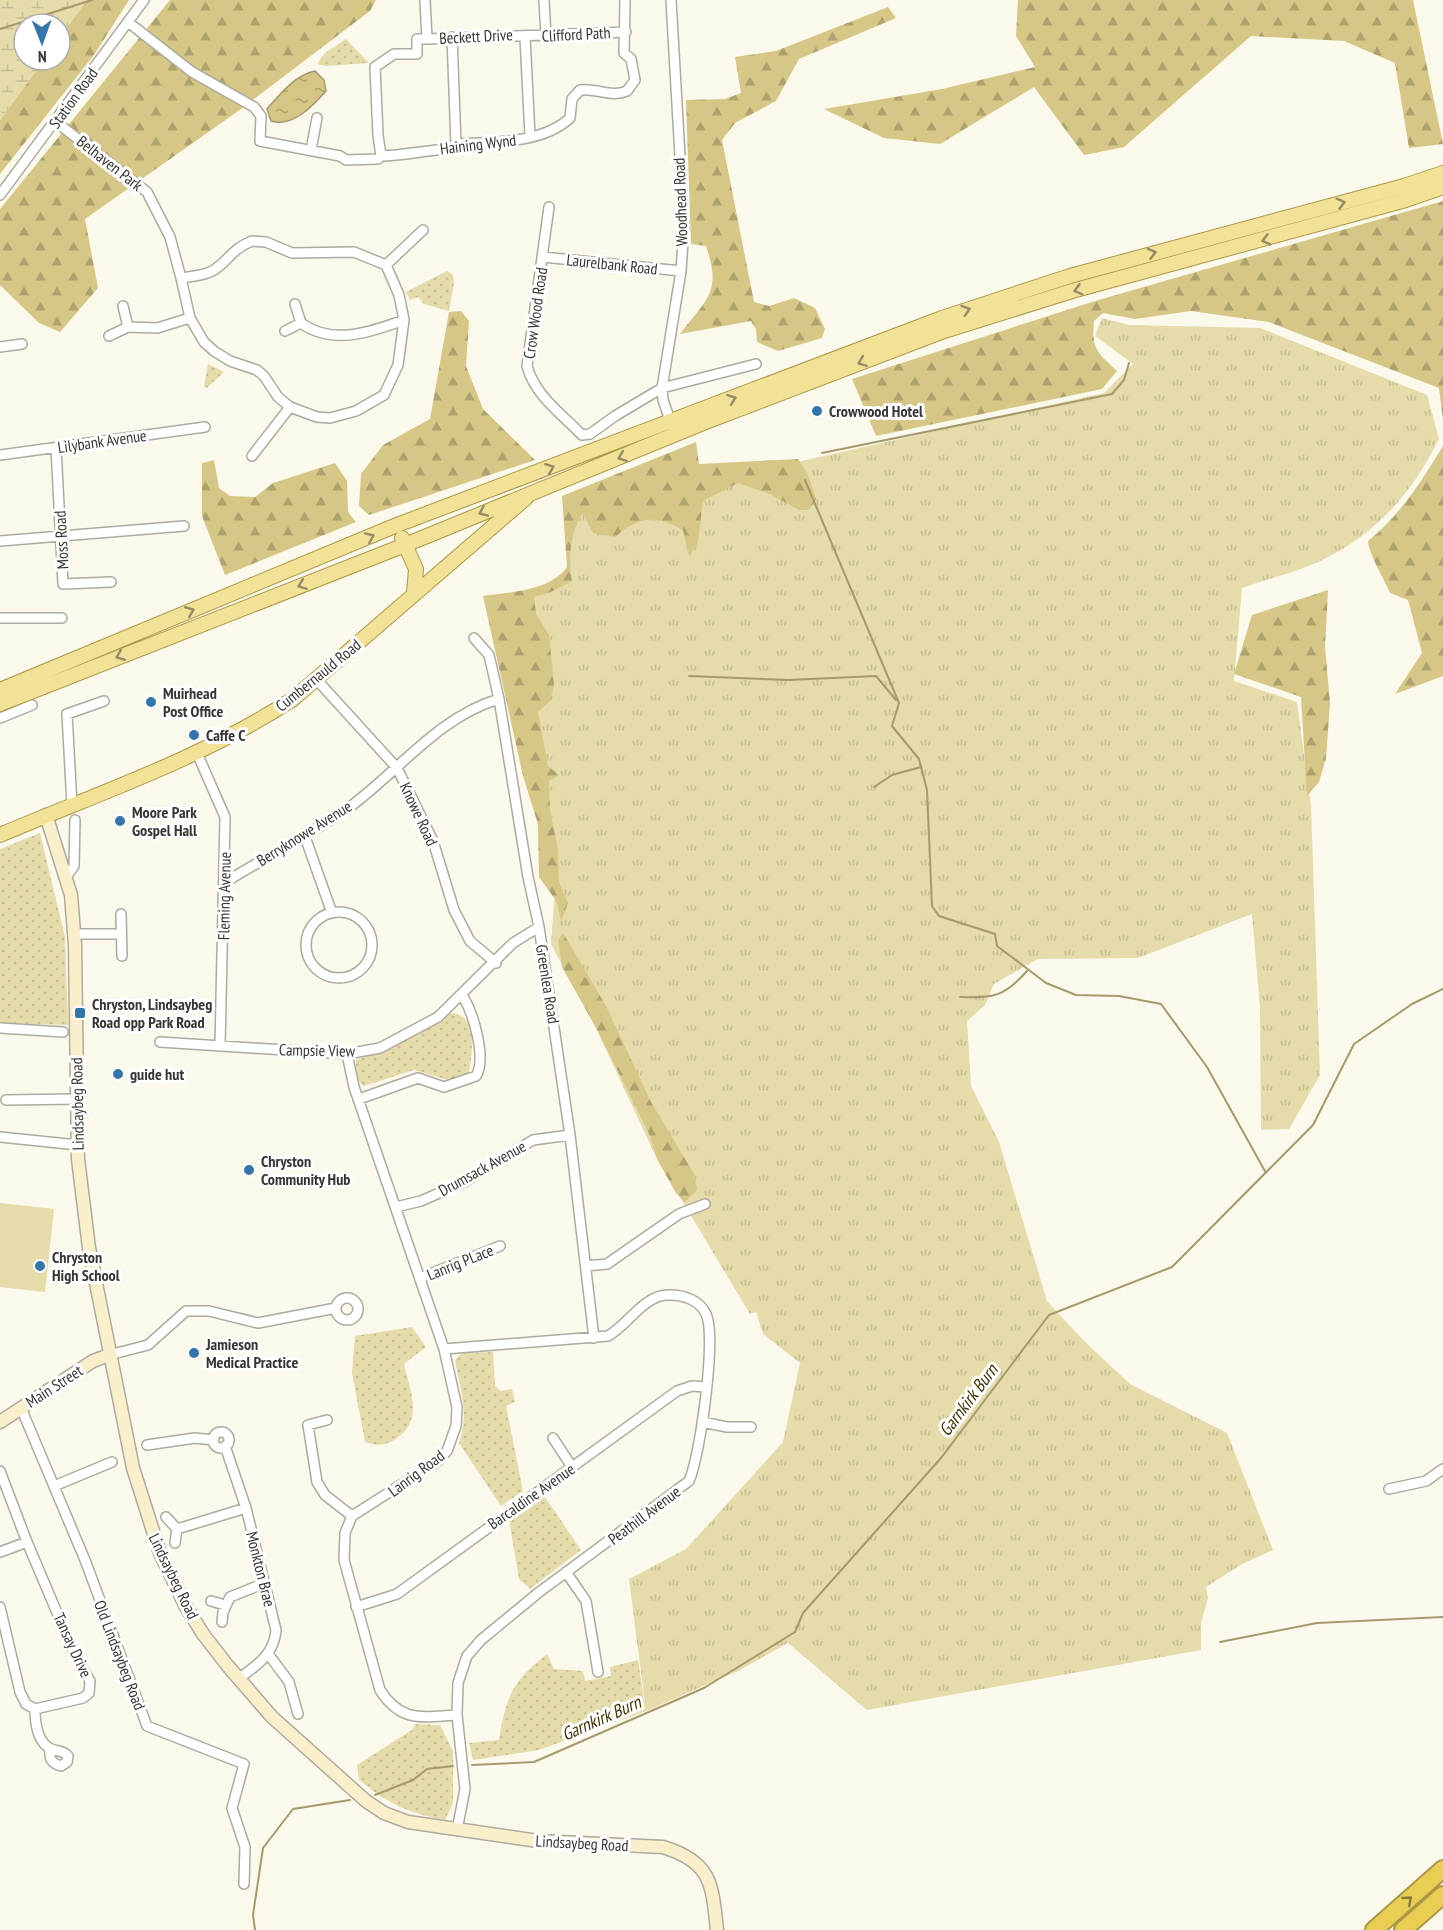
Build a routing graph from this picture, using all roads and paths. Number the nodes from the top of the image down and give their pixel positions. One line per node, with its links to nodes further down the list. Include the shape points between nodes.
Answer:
1 (144, 0): 6 (street, Station Road)
2 (425, 0): 11 (street)
3 (544, 0): 8 (street)
4 (625, 0): 7 (street, Haining Wynd)
5 (671, 0): 25 (street, Woodhead Road, via 684,226)
6 (128, 22): 13 (street, Station Road); 16 (street, Haining Wynd, via 192,72 254,107 261,116 260,141)
7 (626, 33): 8 (street, Clifford Path); 14 (street, Haining Wynd, via 624,53 632,59 633,86 621,94 580,90 572,99 570,118 561,126)
8 (546, 36): 10 (street, Clifford Path)
9 (452, 37): 10 (street, Beckett Drive); 11 (street, Beckett Drive); 15 (street)
10 (525, 37): 14 (street)
11 (427, 39): 17 (street, via 417,39 417,54 394,54 375,67)
12 (317, 118): 16 (street)
13 (56, 122): 20 (street, Station Road); 26 (street, Belhaven Park, via 147,192 170,237)
14 (530, 136): 15 (street, Haining Wynd, via 514,141)
15 (456, 144): 17 (street, Haining Wynd, via 451,149)
16 (311, 150): 17 (street, Haining Wynd, via 346,160)
17 (381, 156)
18 (1443, 173): 40 (main road, one-way to 18, via 942,318 1070,276)
19 (1443, 187): 42 (main road, one-way to 42, via 944,331)
20 (0, 195)
21 (549, 207): 23 (street, Crow Wood Road)
22 (423, 230): 24 (street)
23 (543, 257): 25 (street, Laurelbank Road); 38 (street, Crow Wood Road, via 527,366 538,391 582,435 590,434)
24 (386, 265): 26 (street, via 354,252 292,253 266,242 252,241 236,247 215,270); 30 (street, Belhaven Park, via 399,295)
25 (681, 271): 38 (street, Woodhead Road)
26 (181, 278): 29 (street, Belhaven Park)
27 (295, 304): 31 (street)
28 (123, 306): 32 (street)
29 (190, 318): 32 (street, via 157,328); 39 (street, Belhaven Park, via 214,351 230,362 256,370)
30 (404, 320): 31 (street, via 363,334 328,335); 39 (street, Belhaven Park, via 398,365 384,395 356,411 330,418)
31 (301, 323): 33 (street)
32 (128, 327): 34 (street)
33 (285, 331)
34 (109, 336)
35 (22, 344): 36 (street)
36 (0, 347)
37 (756, 364): 38 (street)
38 (662, 388): 40 (street, Woodhead Road)
39 (290, 407): 45 (street)
40 (671, 421): 42 (street, Woodhead Road); 47 (main road, one-way to 40)
41 (205, 427): 43 (street, Lilybank Avenue)
42 (676, 436): 46 (main road, one-way to 46)
43 (56, 447): 44 (street, Lilybank Avenue); 49 (street, Moss Road)
44 (0, 454)
45 (252, 456)
46 (537, 489): 51 (main road, one-way to 51); 53 (main road, Cumbernauld Road)
47 (397, 525): 51 (main road); 58 (main road, one-way to 47)
48 (184, 526): 49 (street)
49 (60, 536): 50 (street); 52 (street, Moss Road, via 63,584)
50 (0, 541)
51 (405, 545): 53 (main road, via 417,576); 61 (main road, one-way to 61)
52 (111, 582)
53 (414, 593): 57 (main road, Cumbernauld Road)
54 (0, 618): 55 (street)
55 (62, 618)
56 (474, 638): 59 (street, Greenlea Road, via 489,655)
57 (316, 679): 64 (main road, Cumbernauld Road, via 263,719); 65 (street, Knowe Road)
58 (0, 690)
59 (499, 699): 65 (street, Berryknowe Avenue, via 476,706); 75 (street, Greenlea Road)
60 (104, 700): 66 (street, via 67,714)
61 (0, 704)
62 (32, 705): 63 (street)
63 (0, 718)
64 (197, 753): 66 (main road, Cumbernauld Road); 72 (street, Fleming Avenue, via 225,818)
65 (397, 768): 70 (street, Berryknowe Avenue, via 346,810); 79 (street, Knowe Road, via 433,841 454,910 470,941)
66 (72, 805): 67 (main road, Cumbernauld Road)
67 (46, 815): 69 (main road, Cumbernauld Road); 71 (main road, Lindsaybeg Road)
68 (72, 826): 71 (street, Lindsaybeg Road, via 74,866)
69 (0, 834)
70 (304, 834): 72 (street, Berryknowe Avenue); 73 (street)
71 (66, 878): 76 (main road, Lindsaybeg Road)
72 (224, 883): 84 (street, Fleming Avenue)
73 (332, 913): 73 (street, via 355,916 371,937 367,962 349,976 330,977 316,969 309,959 307,936 314,923)
74 (121, 914): 77 (street)
75 (539, 927): 79 (street, Campsie View, via 513,943); 89 (street, Greenlea Road)
76 (74, 934): 77 (street); 86 (main road, Lindsaybeg Road)
77 (121, 934): 78 (street)
78 (122, 956)
79 (496, 963): 80 (street, Campsie View)
80 (462, 995): 85 (street, Campsie View, via 438,1017 380,1048); 87 (street, via 477,1035 480,1059 476,1076 444,1087 418,1078)
81 (0, 1028): 82 (street)
82 (63, 1032)
83 (160, 1042): 84 (street, Campsie View)
84 (220, 1046): 85 (street, Campsie View)
85 (346, 1054): 87 (street, Lanrig Road)
86 (77, 1099): 88 (street); 91 (main road, Lindsaybeg Road)
87 (359, 1099): 93 (street, Lanrig Road)
88 (6, 1100)
89 (570, 1135): 93 (street, Drumsack Avenue, via 533,1140 466,1181 421,1201); 95 (street, Greenlea Road)
90 (0, 1137): 91 (street)
91 (78, 1145): 100 (main road, Lindsaybeg Road, via 81,1195)
92 (705, 1204): 95 (street, via 679,1214 607,1264)
93 (396, 1207): 96 (street, Lanrig Road)
94 (500, 1246): 96 (street, Lanrig PLace)
95 (586, 1266): 98 (street, Greenlea Road)
96 (420, 1278): 99 (street, Lanrig Road)
97 (336, 1308): 100 (street, via 258,1323 209,1311 186,1311 148,1345)
98 (594, 1338): 99 (street, Peathill Avenue); 101 (street, Peathill Avenue, via 621,1329 645,1304 666,1294 691,1299 707,1315 710,1333)
99 (444, 1349): 119 (street, Lanrig Road, via 457,1407 456,1426 447,1451 438,1461)
100 (109, 1355): 102 (main road, Main Street, via 93,1361); 133 (main road, Lindsaybeg Road, via 133,1468 160,1553 203,1634)
101 (705, 1387): 105 (street, Peathill Avenue); 110 (street, Barcaldine Avenue, via 678,1391)
102 (21, 1408): 104 (main road, Main Street); 115 (street, Old Lindsaybeg Road)
103 (327, 1420): 119 (street, via 308,1425 317,1482 325,1495)
104 (0, 1422)
105 (702, 1422): 106 (street); 124 (street, Peathill Avenue, via 689,1481)
106 (751, 1427)
107 (553, 1438): 110 (street)
108 (147, 1445): 117 (street, Monkton Brae, via 195,1438 214,1440 216,1434 224,1432 229,1438 225,1446)
109 (112, 1462): 113 (street)
110 (572, 1467): 129 (street, Barcaldine Avenue, via 397,1594)
111 (1443, 1469): 116 (street, via 1426,1481)
112 (0, 1471): 121 (street, Tansay Drive)
113 (88, 1472): 114 (street); 115 (street)
114 (93, 1481)
115 (54, 1486): 140 (street, Old Lindsaybeg Road, via 147,1726 244,1764 232,1808 245,1847)
116 (1389, 1489)
117 (246, 1508): 120 (street); 125 (street, Monkton Brae)
118 (166, 1516): 120 (street)
119 (352, 1516): 129 (street, via 345,1533 344,1560)
120 (177, 1528): 122 (street)
121 (27, 1542): 123 (street); 134 (street, Tansay Drive, via 91,1686 83,1698)
122 (175, 1543)
123 (0, 1552)
124 (566, 1572): 132 (street, via 586,1601); 136 (street, Peathill Avenue, via 481,1640 467,1656 458,1683)
125 (265, 1583): 127 (street, via 236,1593); 131 (street, Monkton Brae, via 276,1630)
126 (211, 1601): 127 (street)
127 (225, 1605): 130 (street)
128 (0, 1607): 134 (street, via 20,1692 26,1704)
129 (356, 1607): 136 (street, via 380,1689 389,1705 414,1717)
130 (222, 1622)
131 (269, 1655): 133 (street); 135 (street, via 289,1682)
132 (598, 1672)
133 (238, 1679): 138 (main road, Lindsaybeg Road, via 302,1746 366,1801 395,1819)
134 (35, 1709): 137 (street, via 37,1730)
135 (298, 1714)
136 (457, 1716): 138 (street, Peathill Avenue, via 465,1789)
137 (50, 1748)
138 (457, 1830): 142 (main road, Lindsaybeg Road, via 538,1841 663,1847 679,1852 707,1873)
139 (1443, 1869): 143 (highway, one-way to 139)
140 (244, 1884)
141 (1443, 1895): 144 (highway)
142 (717, 1930)
143 (1374, 1930)
144 (1403, 1930)

